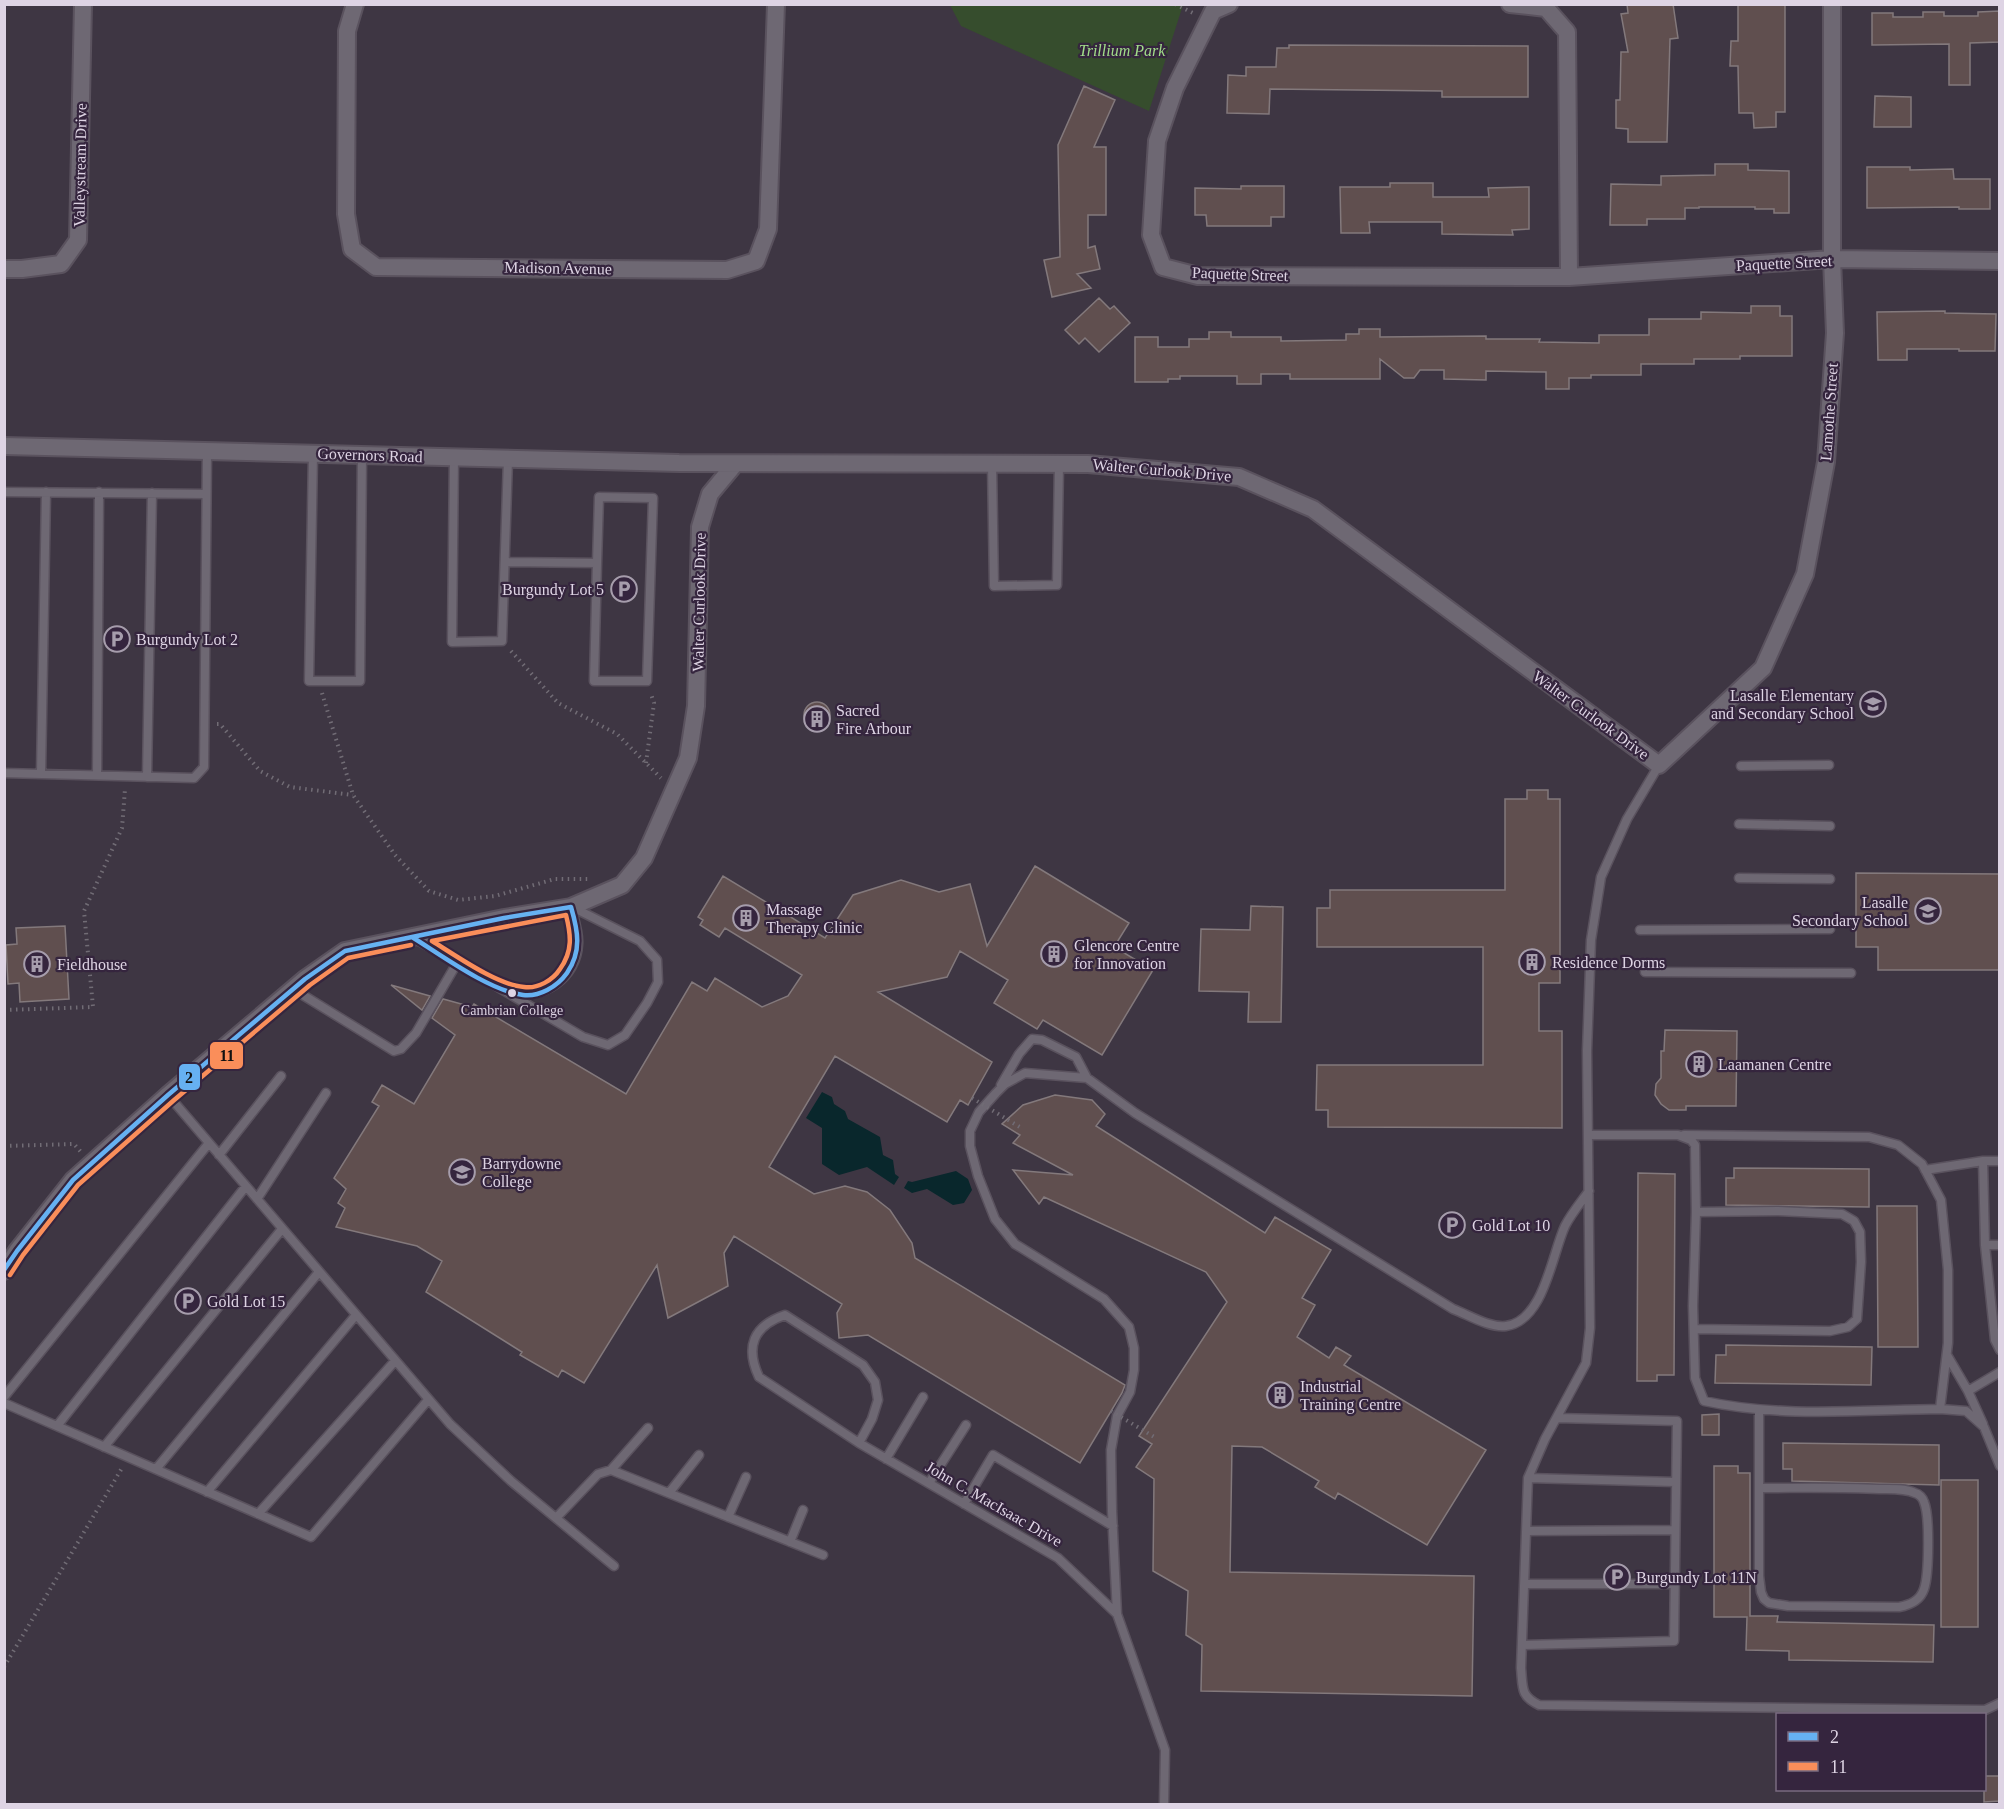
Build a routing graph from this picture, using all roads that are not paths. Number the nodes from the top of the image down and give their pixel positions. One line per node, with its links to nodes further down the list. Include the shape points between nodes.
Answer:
1 (82, 4): 9 (street, Valleystream Drive, via 78,240 60,264)
2 (355, 4): 3 (street, Madison Avenue, via 347,31 346,214 352,249 376,267 726,270 756,261 768,229)
3 (777, 4)
4 (1229, 4): 10 (street, Paquette Street, via 1213,11 1175,88 1157,141 1151,235 1163,267 1198,276)
5 (1510, 4): 10 (street, via 1546,8 1567,32)
6 (1832, 4): 7 (street, Lamothe Street)
7 (1832, 259): 8 (street, Paquette Street); 10 (street, Paquette Street); 27 (street, Lamothe Street, via 1834,333 1826,462 1805,574 1762,668)
8 (2000, 261)
9 (4, 269)
10 (1569, 277)
11 (4, 446): 12 (street, Governors Road)
12 (207, 451): 13 (street, Governors Road); 24 (lane)
13 (313, 454): 14 (street, Governors Road); 14 (lane, via 309,681 360,681)
14 (362, 455): 15 (street, Governors Road)
15 (454, 458): 16 (street, Governors Road); 25 (lane, via 452,642 502,641)
16 (508, 459): 17 (street, Governors Road); 25 (lane)
17 (735, 464): 18 (street, Walter Curlook Drive); 38 (street, Walter Curlook Drive, via 710,494 700,527 696,706 688,758 644,858 622,885)
18 (992, 464): 19 (street, Walter Curlook Drive); 19 (lane, via 994,586 1057,585)
19 (1059, 464): 27 (street, Walter Curlook Drive, via 1239,477 1313,509)
20 (4, 492): 21 (lane)
21 (46, 492): 22 (lane); 31 (lane)
22 (99, 492): 23 (lane); 32 (lane)
23 (152, 493): 24 (lane); 33 (lane)
24 (206, 494): 33 (lane, via 204,767 194,778)
25 (505, 562): 26 (lane)
26 (597, 563): 26 (lane, via 599,497 652,498 647,681 594,681)
27 (1659, 765): 53 (lane, via 1627,819 1601,877 1591,940)
28 (1829, 765): 29 (lane)
29 (1741, 766)
30 (4, 773): 31 (lane)
31 (41, 774): 32 (lane)
32 (97, 775): 33 (lane)
33 (147, 777)
34 (1739, 824): 35 (lane)
35 (1830, 826)
36 (1739, 878): 37 (lane)
37 (1830, 879)
38 (571, 907): 41 (street, Walter Curlook Drive); 46 (lane, via 579,944 575,963 560,982 545,991 524,995); 46 (lane, via 640,941 657,960 658,982 625,1035 608,1045 583,1037)
39 (1830, 929): 40 (lane)
40 (1640, 930)
41 (412, 937): 42 (lane); 45 (street, Walter Curlook Drive, via 345,951)
42 (457, 963): 45 (lane, via 416,1033 401,1049 393,1051); 46 (lane)
43 (1645, 972): 44 (lane)
44 (1851, 973)
45 (293, 988): 51 (street, Walter Curlook Drive)
46 (500, 988)
47 (281, 1076): 55 (lane)
48 (1087, 1078): 50 (lane, via 1025,1073); 50 (lane, via 1076,1057 1032,1039); 60 (lane, via 1135,1113 1453,1309 1492,1325 1515,1323 1539,1300 1566,1225)
49 (326, 1093): 61 (lane)
50 (996, 1093): 106 (lane, via 979,1112 970,1131 978,1176 995,1219 1015,1244 1104,1299 1129,1327 1134,1370 1130,1392 1117,1416 1111,1450)
51 (168, 1095): 54 (lane); 66 (street, Walter Curlook Drive, via 73,1180)
52 (1678, 1135): 53 (lane); 58 (lane, via 1869,1137 1898,1145); 62 (lane, via 1695,1145)
53 (1588, 1136): 60 (lane)
54 (208, 1143): 55 (lane); 76 (lane)
55 (219, 1155): 59 (lane)
56 (1983, 1161): 57 (lane); 58 (lane); 64 (lane)
57 (2000, 1161)
58 (1925, 1170): 72 (lane, via 1941,1200 1947,1270)
59 (246, 1186): 61 (lane); 84 (lane)
60 (1589, 1191): 82 (lane, via 1590,1328 1586,1363)
61 (257, 1199): 63 (lane)
62 (1696, 1212): 70 (lane); 70 (lane, via 1842,1214 1854,1221 1860,1232 1861,1262 1857,1319 1848,1327 1830,1331)
63 (282, 1229): 67 (lane); 88 (lane)
64 (1985, 1245): 65 (lane); 68 (lane)
65 (2000, 1245)
66 (4, 1271)
67 (319, 1272): 69 (lane); 92 (lane)
68 (1995, 1303): 71 (lane, via 1995,1340)
69 (356, 1315): 73 (lane); 99 (lane)
70 (1694, 1329): 81 (lane, via 1695,1378 1704,1401)
71 (2000, 1350)
72 (1947, 1354): 75 (lane); 80 (lane)
73 (395, 1360): 78 (lane); 103 (lane)
74 (2000, 1372): 75 (lane)
75 (1968, 1391): 85 (lane)
76 (4, 1397)
77 (923, 1397): 90 (lane)
78 (428, 1400): 103 (lane, via 311,1538); 105 (lane, via 458,1433)
79 (4, 1403): 84 (lane)
80 (1940, 1409): 81 (lane); 85 (lane, via 1965,1411)
81 (1759, 1410): 98 (lane)
82 (1557, 1418): 95 (lane); 96 (lane, via 1677,1421)
83 (966, 1425): 97 (lane)
84 (57, 1426): 88 (lane)
85 (1984, 1427): 91 (lane)
86 (648, 1428): 93 (lane)
87 (859, 1443): 87 (lane, John C. MacIsaac Drive, via 759,1377 751,1361 759,1329 785,1315 863,1365 875,1382 878,1400); 90 (lane, John C. MacIsaac Drive)
88 (104, 1447): 92 (lane)
89 (699, 1455): 100 (lane)
90 (886, 1459): 97 (lane, John C. MacIsaac Drive)
91 (2000, 1466)
92 (156, 1469): 99 (lane)
93 (611, 1470): 100 (lane); 105 (lane, via 598,1474)
94 (747, 1477): 104 (lane)
95 (1528, 1478): 96 (lane); 108 (lane)
96 (1675, 1482): 107 (lane)
97 (928, 1483): 101 (lane, John C. MacIsaac Drive)
98 (1759, 1488): 98 (lane, via 1759,1576 1761,1592 1769,1603 1899,1607 1910,1605 1924,1590 1927,1515 1924,1500 1917,1493)
99 (207, 1492): 103 (lane)
100 (669, 1493): 104 (lane)
101 (964, 1504): 106 (lane, via 993,1455); 114 (lane, John C. MacIsaac Drive, via 1058,1558)
102 (803, 1510): 109 (lane)
103 (258, 1514)
104 (728, 1517): 109 (lane)
105 (556, 1518): 111 (lane)
106 (1113, 1526): 114 (lane)
107 (1675, 1530): 108 (lane); 113 (lane)
108 (1526, 1531): 112 (lane)
109 (790, 1542): 110 (lane)
110 (823, 1555)
111 (614, 1566)
112 (1524, 1584): 113 (lane); 115 (lane)
113 (1673, 1584): 115 (lane, via 1674,1641)
114 (1118, 1614): 117 (lane, John C. MacIsaac Drive, via 1165,1750)
115 (1521, 1645): 116 (lane, via 1524,1693 1539,1705 1986,1710)
116 (2000, 1703)
117 (1164, 1804)

